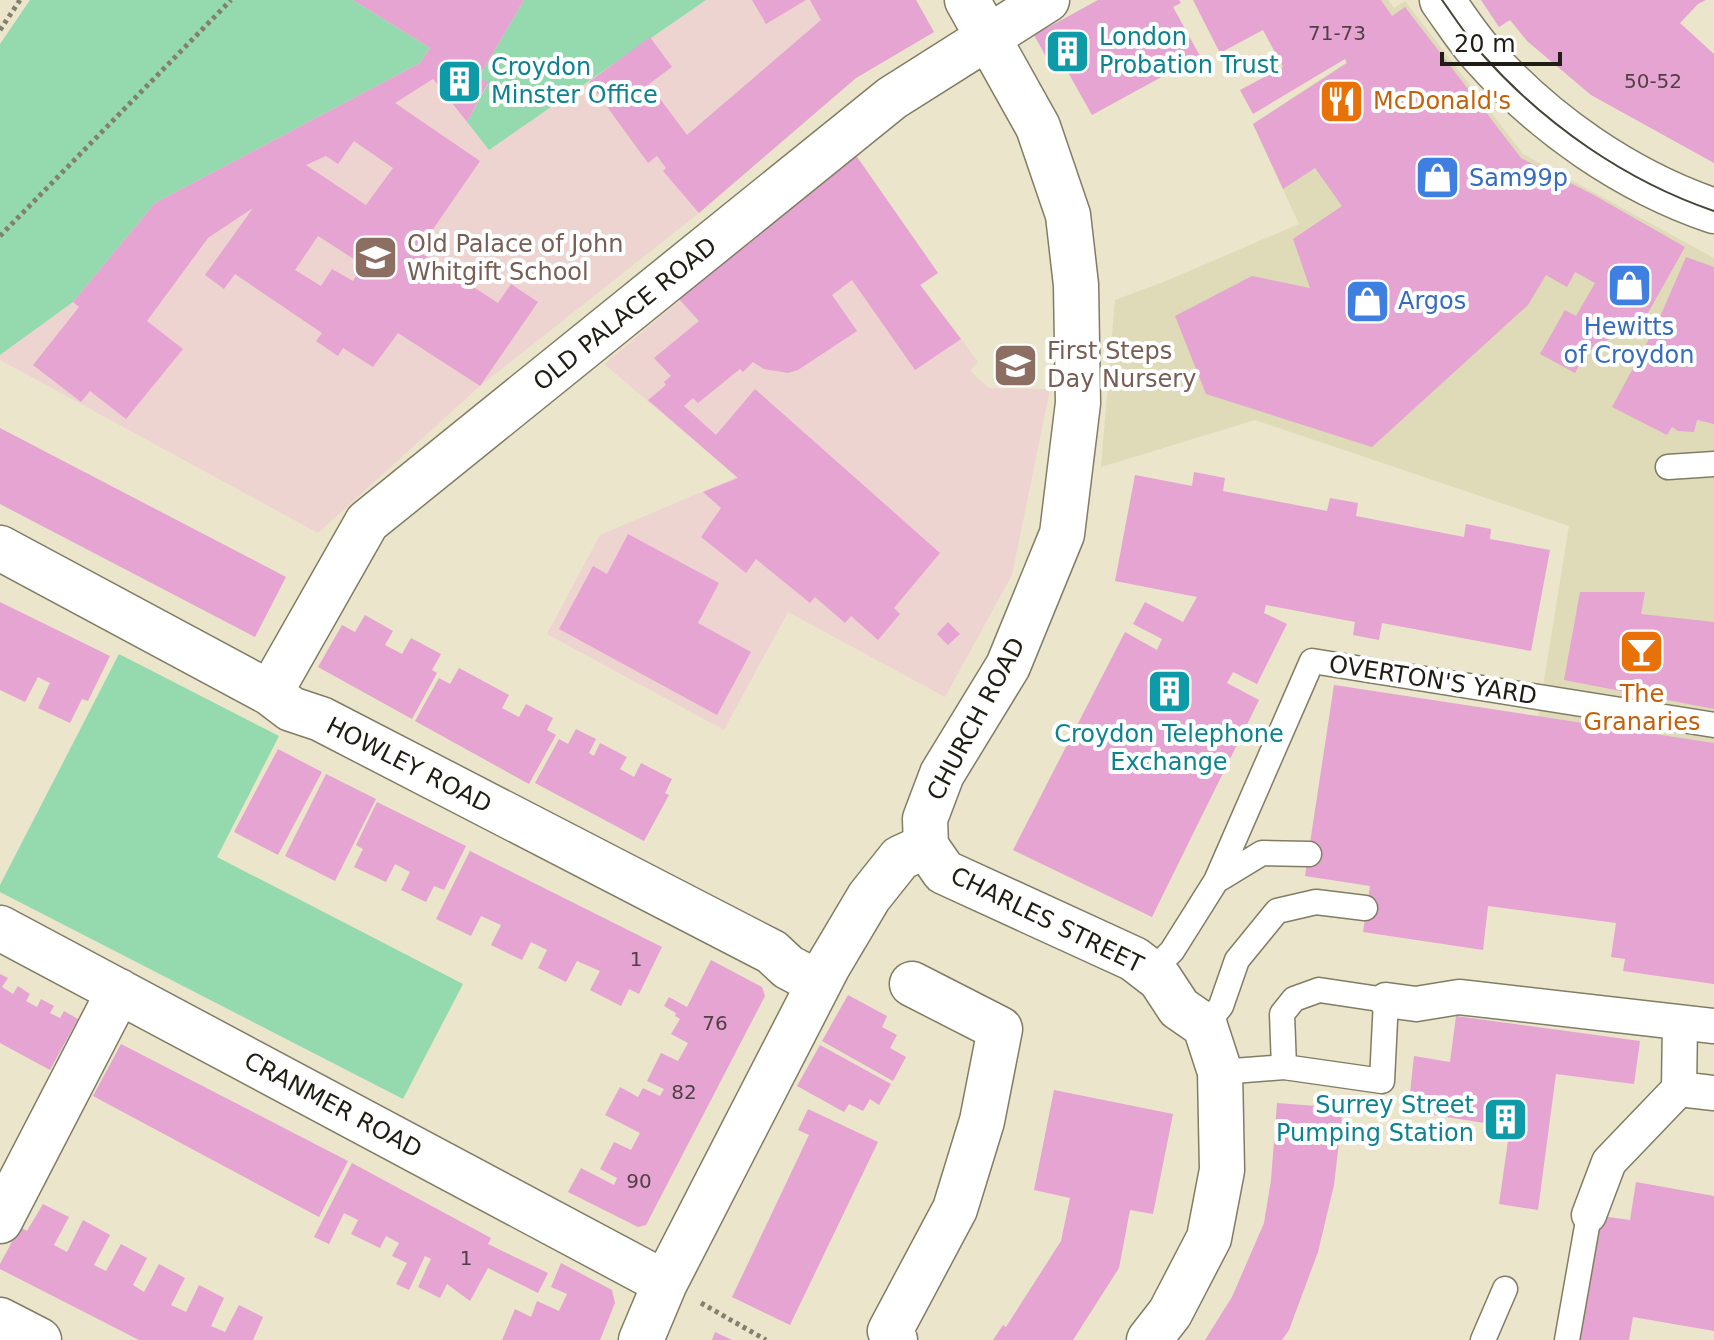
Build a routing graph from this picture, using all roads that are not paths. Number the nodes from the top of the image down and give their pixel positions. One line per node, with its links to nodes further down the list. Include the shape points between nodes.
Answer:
1 (967, 0): 4 (street, CHURCH ROAD)
2 (1047, 0): 4 (street, OLD PALACE ROAD)
3 (1442, 0): 5 (street, via 1480,52 1555,123 1608,161)
4 (987, 38): 9 (street, OLD PALACE ROAD, via 892,98 367,522); 11 (street, CHURCH ROAD, via 1038,127 1068,215 1076,285 1078,403 1062,534 1008,666 942,774 925,819)
5 (1714, 211)
6 (1714, 464): 7 (lane)
7 (1668, 467)
8 (0, 548): 9 (street, HOWLEY ROAD)
9 (270, 693): 17 (street, HOWLEY ROAD, via 291,709 321,719 772,952)
10 (1714, 725): 13 (lane, OVERTON'S YARD, via 1312,661)
11 (926, 846): 16 (street, CHARLES STREET, via 944,872); 17 (street, via 900,858 869,897)
12 (1309, 854): 13 (lane, via 1262,853)
13 (1216, 881): 16 (lane, OVERTON'S YARD, via 1172,951)
14 (1365, 908): 22 (lane, via 1316,902 1277,911 1237,960 1221,1006)
15 (0, 928): 19 (street, CRANMER ROAD)
16 (1147, 968): 22 (street, CHARLES STREET, via 1179,1008)
17 (818, 983): 30 (street)
18 (912, 984): 35 (street, via 1000,1029 982,1121 955,1209 890,1331)
19 (119, 991): 29 (street); 30 (street, CRANMER ROAD)
20 (1386, 1000): 21 (street, via 1416,1004 1459,997); 24 (lane, via 1319,990 1294,999 1282,1014); 24 (lane, via 1382,1081)
21 (1680, 1023): 23 (street); 26 (street)
22 (1205, 1026): 25 (street)
23 (1714, 1026)
24 (1284, 1067): 25 (lane)
25 (1220, 1072): 36 (street, via 1222,1170 1209,1238 1170,1313)
26 (1679, 1089): 27 (street); 28 (street, via 1609,1162)
27 (1714, 1093)
28 (1589, 1215): 38 (lane)
29 (0, 1221)
30 (665, 1283): 34 (street)
31 (1505, 1289): 37 (lane)
32 (0, 1320): 33 (street)
33 (39, 1340)
34 (641, 1340)
35 (895, 1340)
36 (1149, 1340)
37 (1483, 1340)
38 (1567, 1340)

